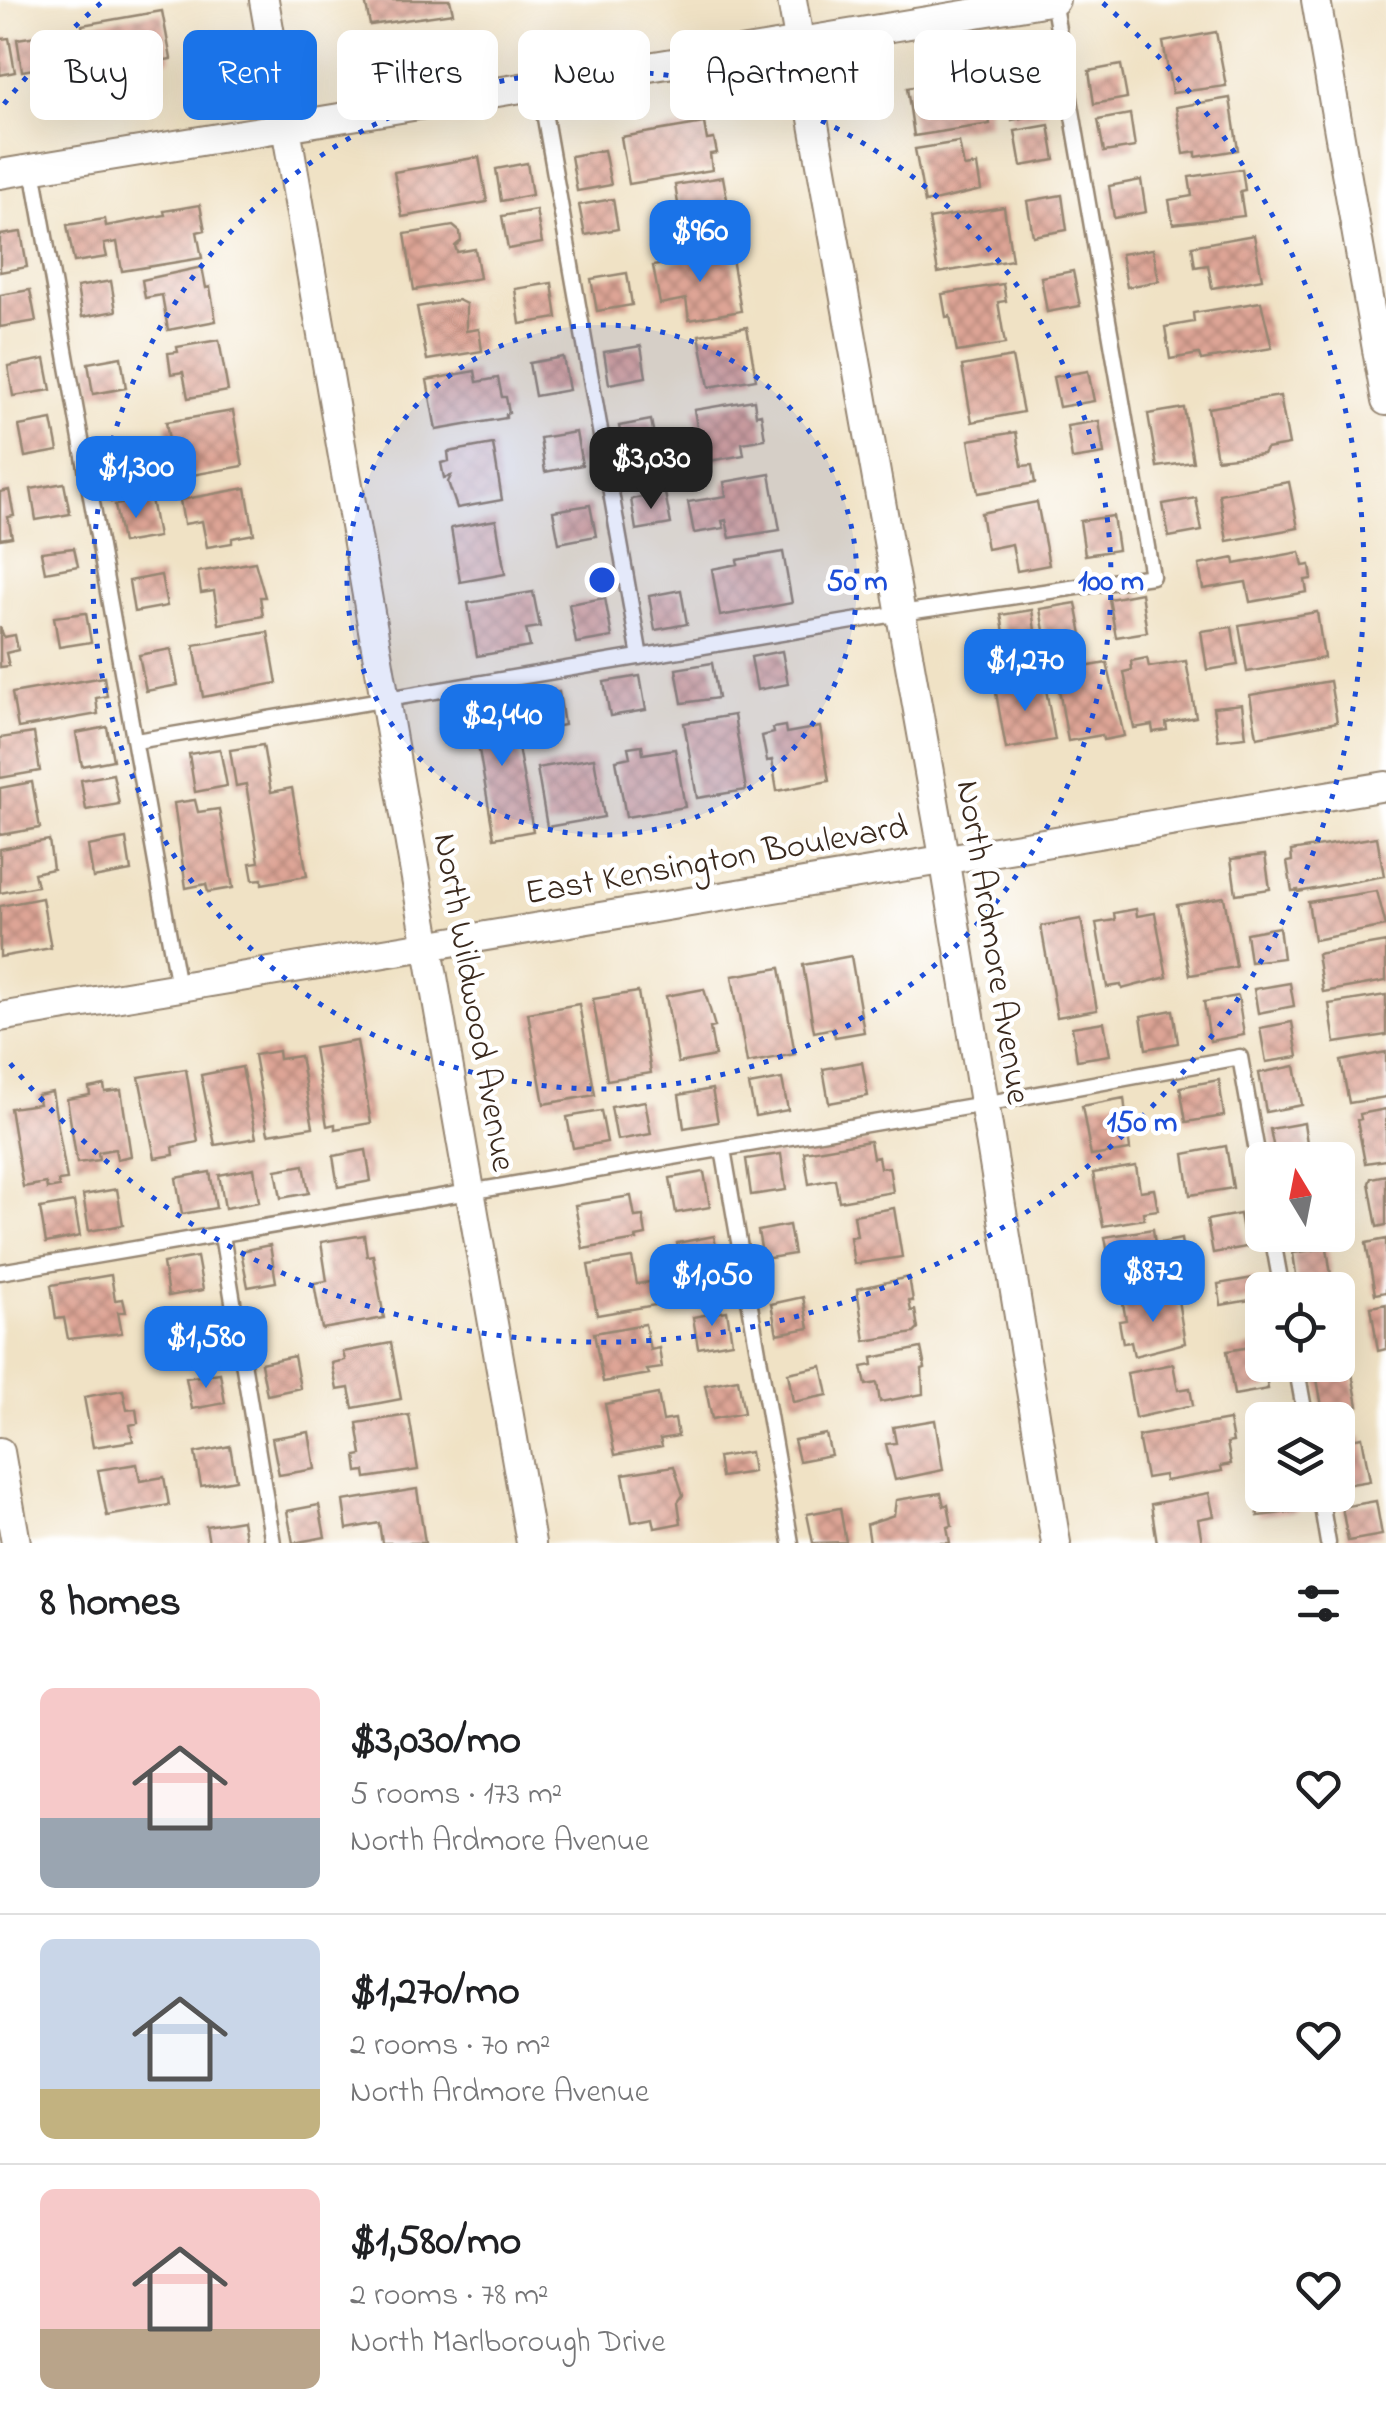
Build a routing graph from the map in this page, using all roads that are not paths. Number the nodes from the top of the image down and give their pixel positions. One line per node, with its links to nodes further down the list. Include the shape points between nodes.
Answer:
1 (264, 0): 10 (street, North Wildwood Avenue)
2 (792, 0): 5 (street, North Ardmore Avenue)
3 (1054, 0): 6 (street); 14 (lane, via 1152,576)
4 (1316, 0): 13 (street)
5 (796, 30)
6 (862, 30)
7 (518, 87): 10 (street)
8 (546, 120): 15 (lane)
9 (812, 120): 14 (street, North Ardmore Avenue)
10 (285, 126): 11 (street); 16 (street, North Wildwood Avenue)
11 (34, 168): 12 (street); 17 (lane)
12 (0, 174)
13 (1386, 401)
14 (901, 613): 15 (lane); 19 (street, North Ardmore Avenue)
15 (640, 657): 16 (lane)
16 (385, 700): 17 (lane); 20 (street, North Wildwood Avenue)
17 (136, 741): 21 (lane)
18 (1386, 786): 19 (street, East Kensington Boulevard)
19 (944, 857): 20 (street, East Kensington Boulevard); 23 (street, North Ardmore Avenue)
20 (428, 945): 21 (street, East Kensington Boulevard); 26 (street, North Wildwood Avenue)
21 (178, 987): 22 (street, East Kensington Boulevard)
22 (0, 1017)
23 (984, 1104): 24 (lane, via 1240,1056); 25 (lane); 35 (street, North Ardmore Avenue)
24 (1255, 1142)
25 (723, 1149): 26 (lane); 34 (lane)
26 (471, 1192): 27 (lane); 33 (street, North Wildwood Avenue)
27 (222, 1235): 28 (lane); 32 (lane)
28 (0, 1272)
29 (0, 1452): 31 (street)
30 (1323, 1512): 36 (lane)
31 (16, 1543)
32 (273, 1543)
33 (532, 1543)
34 (791, 1543)
35 (1056, 1543)
36 (1328, 1543)

